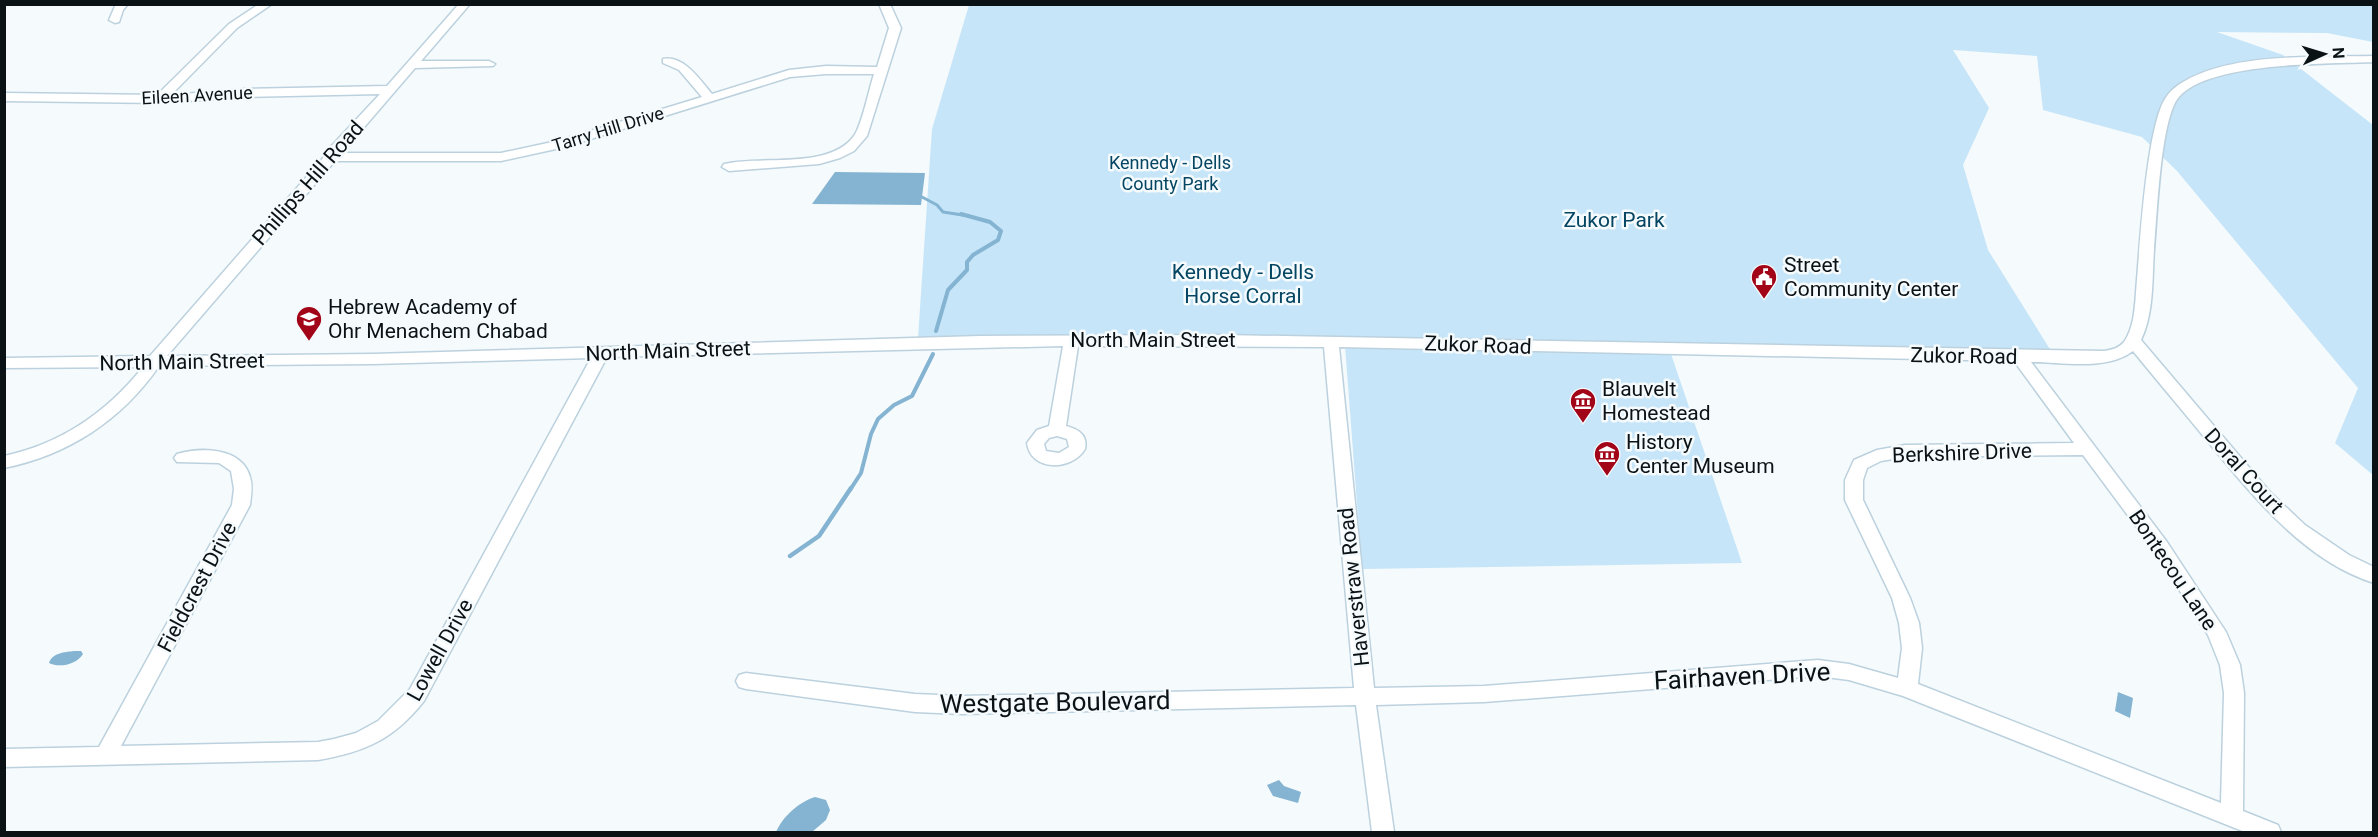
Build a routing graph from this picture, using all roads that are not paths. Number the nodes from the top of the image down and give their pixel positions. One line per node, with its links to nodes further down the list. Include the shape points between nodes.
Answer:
1 (123, 4): 5 (street)
2 (267, 4): 13 (street, via 233,27)
3 (465, 4): 9 (street, Phillips Hill Road)
4 (884, 4): 10 (street, via 895,28)
5 (115, 20)
6 (2373, 59): 20 (street, via 2222,71 2197,79 2170,99 2159,143 2141,317)
7 (667, 61): 14 (street, via 683,68)
8 (489, 64): 9 (street)
9 (411, 65): 11 (street, Phillips Hill Road)
10 (881, 70): 14 (street, Tarry Hill Drive, via 789,74); 16 (street, via 861,136 845,152 817,161 758,162)
11 (389, 90): 13 (street, Eileen Avenue); 15 (street, Phillips Hill Road)
12 (4, 98): 13 (street, Eileen Avenue)
13 (160, 99)
14 (709, 99): 15 (street, Tarry Hill Drive, via 501,158)
15 (329, 157): 24 (street, Phillips Hill Road)
16 (729, 167)
17 (1272, 340): 18 (street, North Main Street); 19 (street, North Main Street); 25 (street, via 1311,350 1327,364)
18 (1071, 341): 21 (street, North Main Street); 26 (street)
19 (1330, 342): 22 (street, Zukor Road); 25 (street, Haverstraw Road)
20 (2134, 342): 22 (street, Zukor Road, via 2113,356); 30 (street, Doral Court, via 2264,497 2299,530)
21 (602, 353): 24 (street, North Main Street); 34 (street, Lowell Drive, via 417,695 400,717 377,735 347,747 318,751)
22 (2019, 357): 27 (street, Bontecou Lane)
23 (4, 363): 24 (street, North Main Street)
24 (153, 363): 29 (street, Phillips Hill Road, via 106,416 82,434 47,452)
25 (1333, 381): 33 (street, Haverstraw Road)
26 (1057, 430)
27 (2088, 449): 32 (street, Berkshire Drive, via 1905,451 1860,464 1854,480 1854,500 1910,623 1912,648); 36 (street, Bontecou Lane, via 2161,547 2216,632 2230,665 2234,693)
28 (183, 458): 34 (street, Fieldcrest Drive, via 204,455 233,460 242,473 241,505)
29 (4, 462)
30 (2373, 576)
31 (746, 681): 33 (street, Westgate Boulevard, via 915,704)
32 (1907, 689): 33 (street, Fairhaven Drive, via 1849,672 1818,668 1484,694); 36 (street, Fairhaven Drive)
33 (1365, 695): 37 (street, Haverstraw Road)
34 (105, 756): 35 (street, Lowell Drive)
35 (4, 758)
36 (2232, 816): 38 (street, Fairhaven Drive)
37 (1383, 832)
38 (2270, 832)

